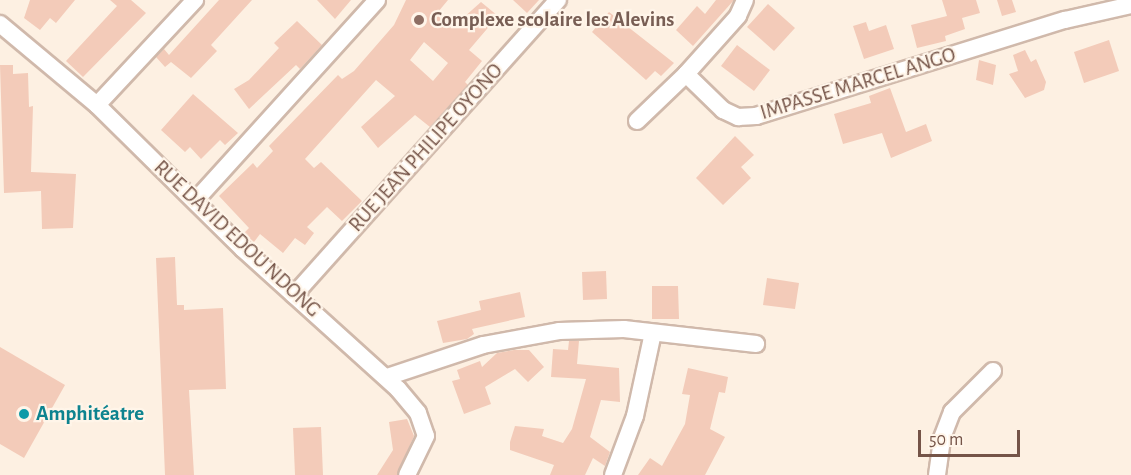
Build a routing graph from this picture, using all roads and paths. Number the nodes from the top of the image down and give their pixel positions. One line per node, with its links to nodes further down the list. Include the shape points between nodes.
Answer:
1 (195, 0): 8 (street)
2 (377, 0): 10 (street)
3 (558, 0): 11 (street, RUE JEAN PHILIPE OYONO)
4 (745, 0): 7 (street, via 738,16)
5 (1131, 5): 7 (street, IMPASSE MARCEL ANGO, via 1065,21 756,116 738,117 723,110)
6 (0, 24): 8 (street, RUE DAVID EDOU NDONG)
7 (686, 74): 9 (street)
8 (97, 105): 10 (street, RUE DAVID EDOU NDONG)
9 (637, 121)
10 (195, 201): 11 (street, RUE DAVID EDOU NDONG)
11 (294, 295): 15 (street, RUE DAVID EDOU NDONG)
12 (653, 333): 13 (street); 15 (street, via 595,329 521,335); 17 (street, via 635,416)
13 (756, 344)
14 (993, 371): 18 (street, via 952,412 942,438)
15 (387, 377): 16 (street, RUE DAVID EDOU NDONG, via 424,424 422,448)
16 (407, 475)
17 (614, 475)
18 (936, 475)

